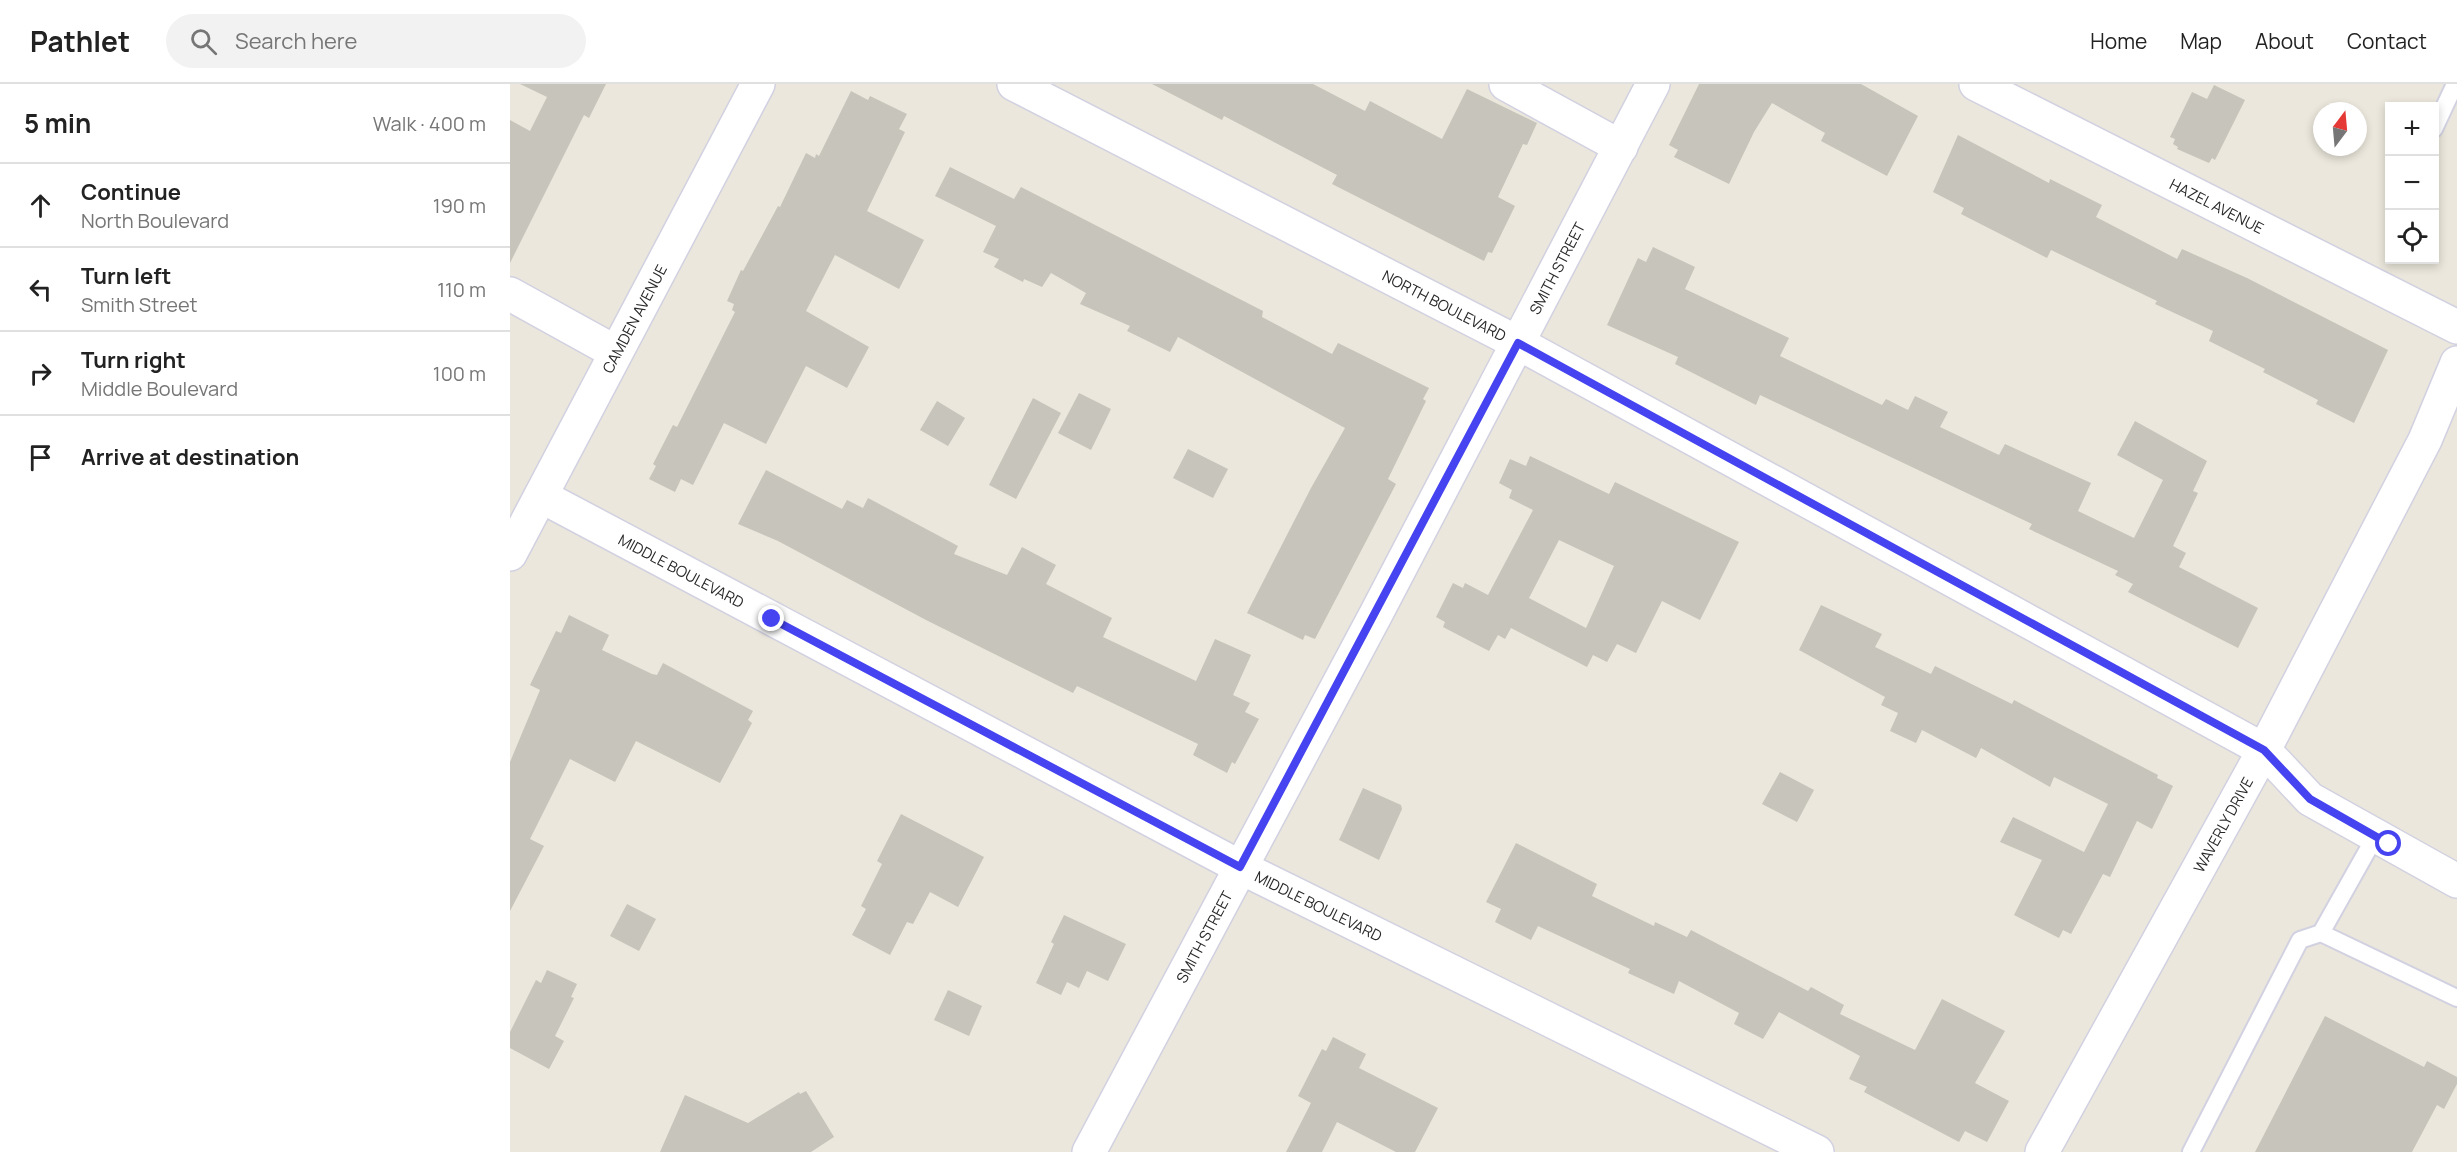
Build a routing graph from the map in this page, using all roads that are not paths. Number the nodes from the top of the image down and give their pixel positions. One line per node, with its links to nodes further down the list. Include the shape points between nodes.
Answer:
1 (758, 84): 12 (street, CAMDEN AVENUE)
2 (1506, 84): 8 (street)
3 (1653, 84): 8 (street, SMITH STREET)
4 (1976, 84): 10 (street, HAZEL AVENUE)
5 (2455, 84): 7 (lane)
6 (1030, 88): 11 (street, NORTH BOULEVARD)
7 (2439, 118)
8 (1621, 147): 11 (street, SMITH STREET)
9 (510, 294): 12 (street)
10 (2457, 327)
11 (1518, 343): 16 (street, NORTH BOULEVARD); 18 (street, SMITH STREET)
12 (615, 351): 14 (street, CAMDEN AVENUE)
13 (2457, 363): 16 (street, WAVERLY DRIVE, via 2425,440)
14 (541, 496): 15 (street, CAMDEN AVENUE); 18 (street, MIDDLE BOULEVARD)
15 (510, 554)
16 (2264, 750): 17 (street, NORTH BOULEVARD, via 2310,799); 24 (street, WAVERLY DRIVE)
17 (2375, 837): 19 (street, NORTH BOULEVARD); 20 (lane)
18 (1240, 867): 22 (street, SMITH STREET); 23 (street, MIDDLE BOULEVARD)
19 (2457, 880)
20 (2321, 933): 21 (lane); 25 (lane, via 2300,940)
21 (2457, 999)
22 (1089, 1152)
23 (1817, 1152)
24 (2043, 1152)
25 (2191, 1152)

